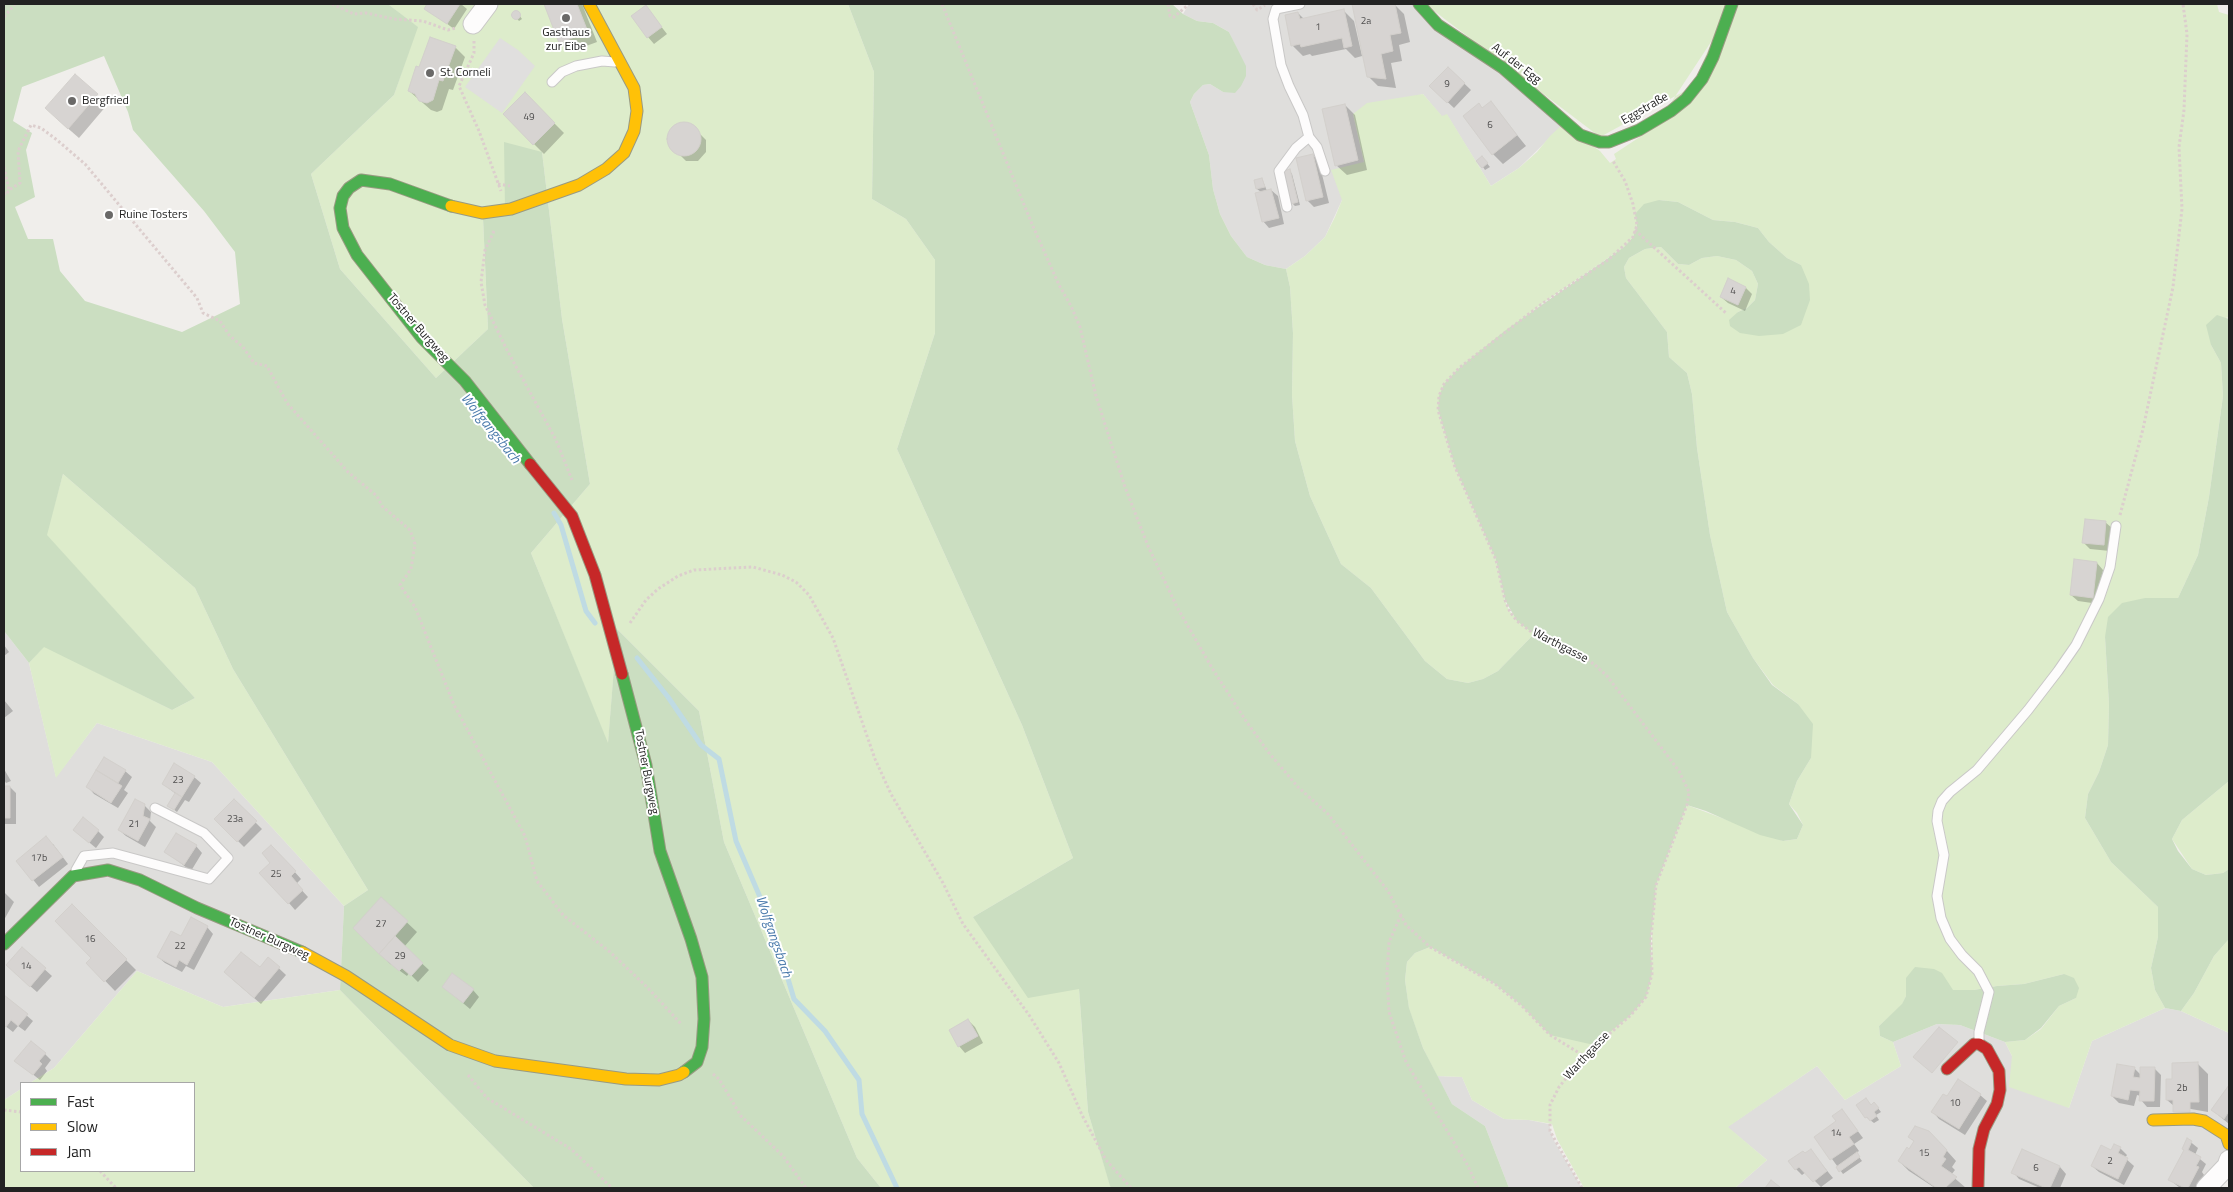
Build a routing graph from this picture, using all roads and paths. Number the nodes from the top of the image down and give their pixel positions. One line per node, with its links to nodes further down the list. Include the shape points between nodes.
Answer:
1 (15, 4): 14 (path)
2 (332, 4): 15 (path, via 354,14 422,21 448,30)
3 (488, 4): 15 (street)
4 (589, 4): 16 (street, Tostner Burgweg)
5 (942, 4): 35 (path, via 1036,232 1080,327 1096,396 1125,487 1177,607 1246,721 1298,787 1343,832)
6 (1168, 4): 7 (path, via 1170,16 1174,17)
7 (1189, 4)
8 (1253, 4): 13 (path, via 1256,10 1262,4)
9 (1300, 4): 13 (lane)
10 (1419, 4): 21 (street, Auf der Egg, via 1438,25 1502,68 1580,135)
11 (1732, 4): 21 (street, Eggstraße, via 1713,56 1695,89 1671,111 1639,130 1609,142)
12 (2183, 4): 31 (path, via 2188,34 2179,147 2182,209 2173,287 2139,446)
13 (1273, 7): 20 (lane, via 1272,19 1281,65)
14 (4, 17)
15 (473, 24): 27 (path, via 474,53 459,86)
16 (621, 62): 18 (lane, via 602,61 576,66 562,72); 27 (street, Tostner Burgweg, via 634,88 637,111 634,131 624,153 606,169 579,185)
17 (4, 65): 19 (path)
18 (552, 82)
19 (4, 94)
20 (1309, 136): 23 (lane, via 1317,147); 26 (lane, via 1279,171)
21 (1600, 142): 28 (path, via 1630,193)
22 (4, 167): 24 (path)
23 (1325, 170)
24 (9, 190): 25 (path, via 6,194); 38 (path, via 20,183 18,151 31,125 41,128 85,164 196,298 203,313 220,321 254,363 267,366 287,402 348,472 410,530 415,544 411,569 400,585 415,607 454,706 525,836 537,881 563,915 647,987)
25 (4, 192)
26 (1287, 207)
27 (510, 209): 30 (path, via 485,250 481,282 485,305 556,440); 32 (street, Tostner Burgweg, via 482,213 390,184 361,180 343,196 340,208 343,228 357,255 422,338 465,380 572,516 595,575)
28 (1635, 230): 29 (path); 39 (path, Warthgasse, via 1624,247 1535,308 1459,368 1444,384 1438,410 1455,467 1496,560 1510,612 1534,634 1581,655 1595,665 1679,771 1689,792 1656,885 1651,938 1652,974 1646,997 1635,1011)
29 (1727, 314)
30 (572, 482)
31 (2116, 526): 37 (lane, via 2110,567 2100,598 2076,645 2023,716 1977,770 1950,792 1938,811 1944,855 1938,896 1941,918 1950,939 1978,971 1989,992)
32 (613, 643): 38 (street, Tostner Burgweg, via 646,765 660,851 702,977); 52 (path, via 658,589 694,570 753,567 782,575 796,582 809,595 833,638 875,759 891,794 963,924 1029,1015 1059,1063 1106,1160)
33 (155, 808): 34 (lane, via 204,833 228,858 209,879 113,853 84,856)
34 (73, 876): 36 (street); 40 (street, Tostner Burgweg, via 108,870 140,880 197,908 290,946 346,976 450,1045 495,1061 651,1080 679,1075)
35 (1402, 914): 39 (path, via 1406,925 1430,947 1495,984 1550,1035); 53 (path, via 1389,942 1389,1012 1406,1062)
36 (4, 944)
37 (1979, 1044): 42 (street, via 1974,1044); 55 (street, via 1994,1060 2001,1080 1997,1104 1984,1129 1979,1149)
38 (702, 1046): 40 (street, Tostner Burgweg)
39 (1584, 1056): 54 (path, Warthgasse, via 1554,1096 1548,1114 1553,1140)
40 (697, 1062): 51 (path, via 719,1079 742,1116 783,1156)
41 (463, 1069): 50 (path, via 487,1098 571,1149)
42 (1948, 1069)
43 (4, 1110): 44 (path)
44 (20, 1112)
45 (2153, 1120): 46 (street, via 2204,1121 2226,1136)
46 (2229, 1144)
47 (2229, 1160): 56 (street)
48 (101, 1172): 49 (path)
49 (116, 1188)
50 (612, 1188)
51 (806, 1188)
52 (1131, 1188)
53 (1478, 1188)
54 (1582, 1188)
55 (1978, 1188)
56 (2206, 1188)

